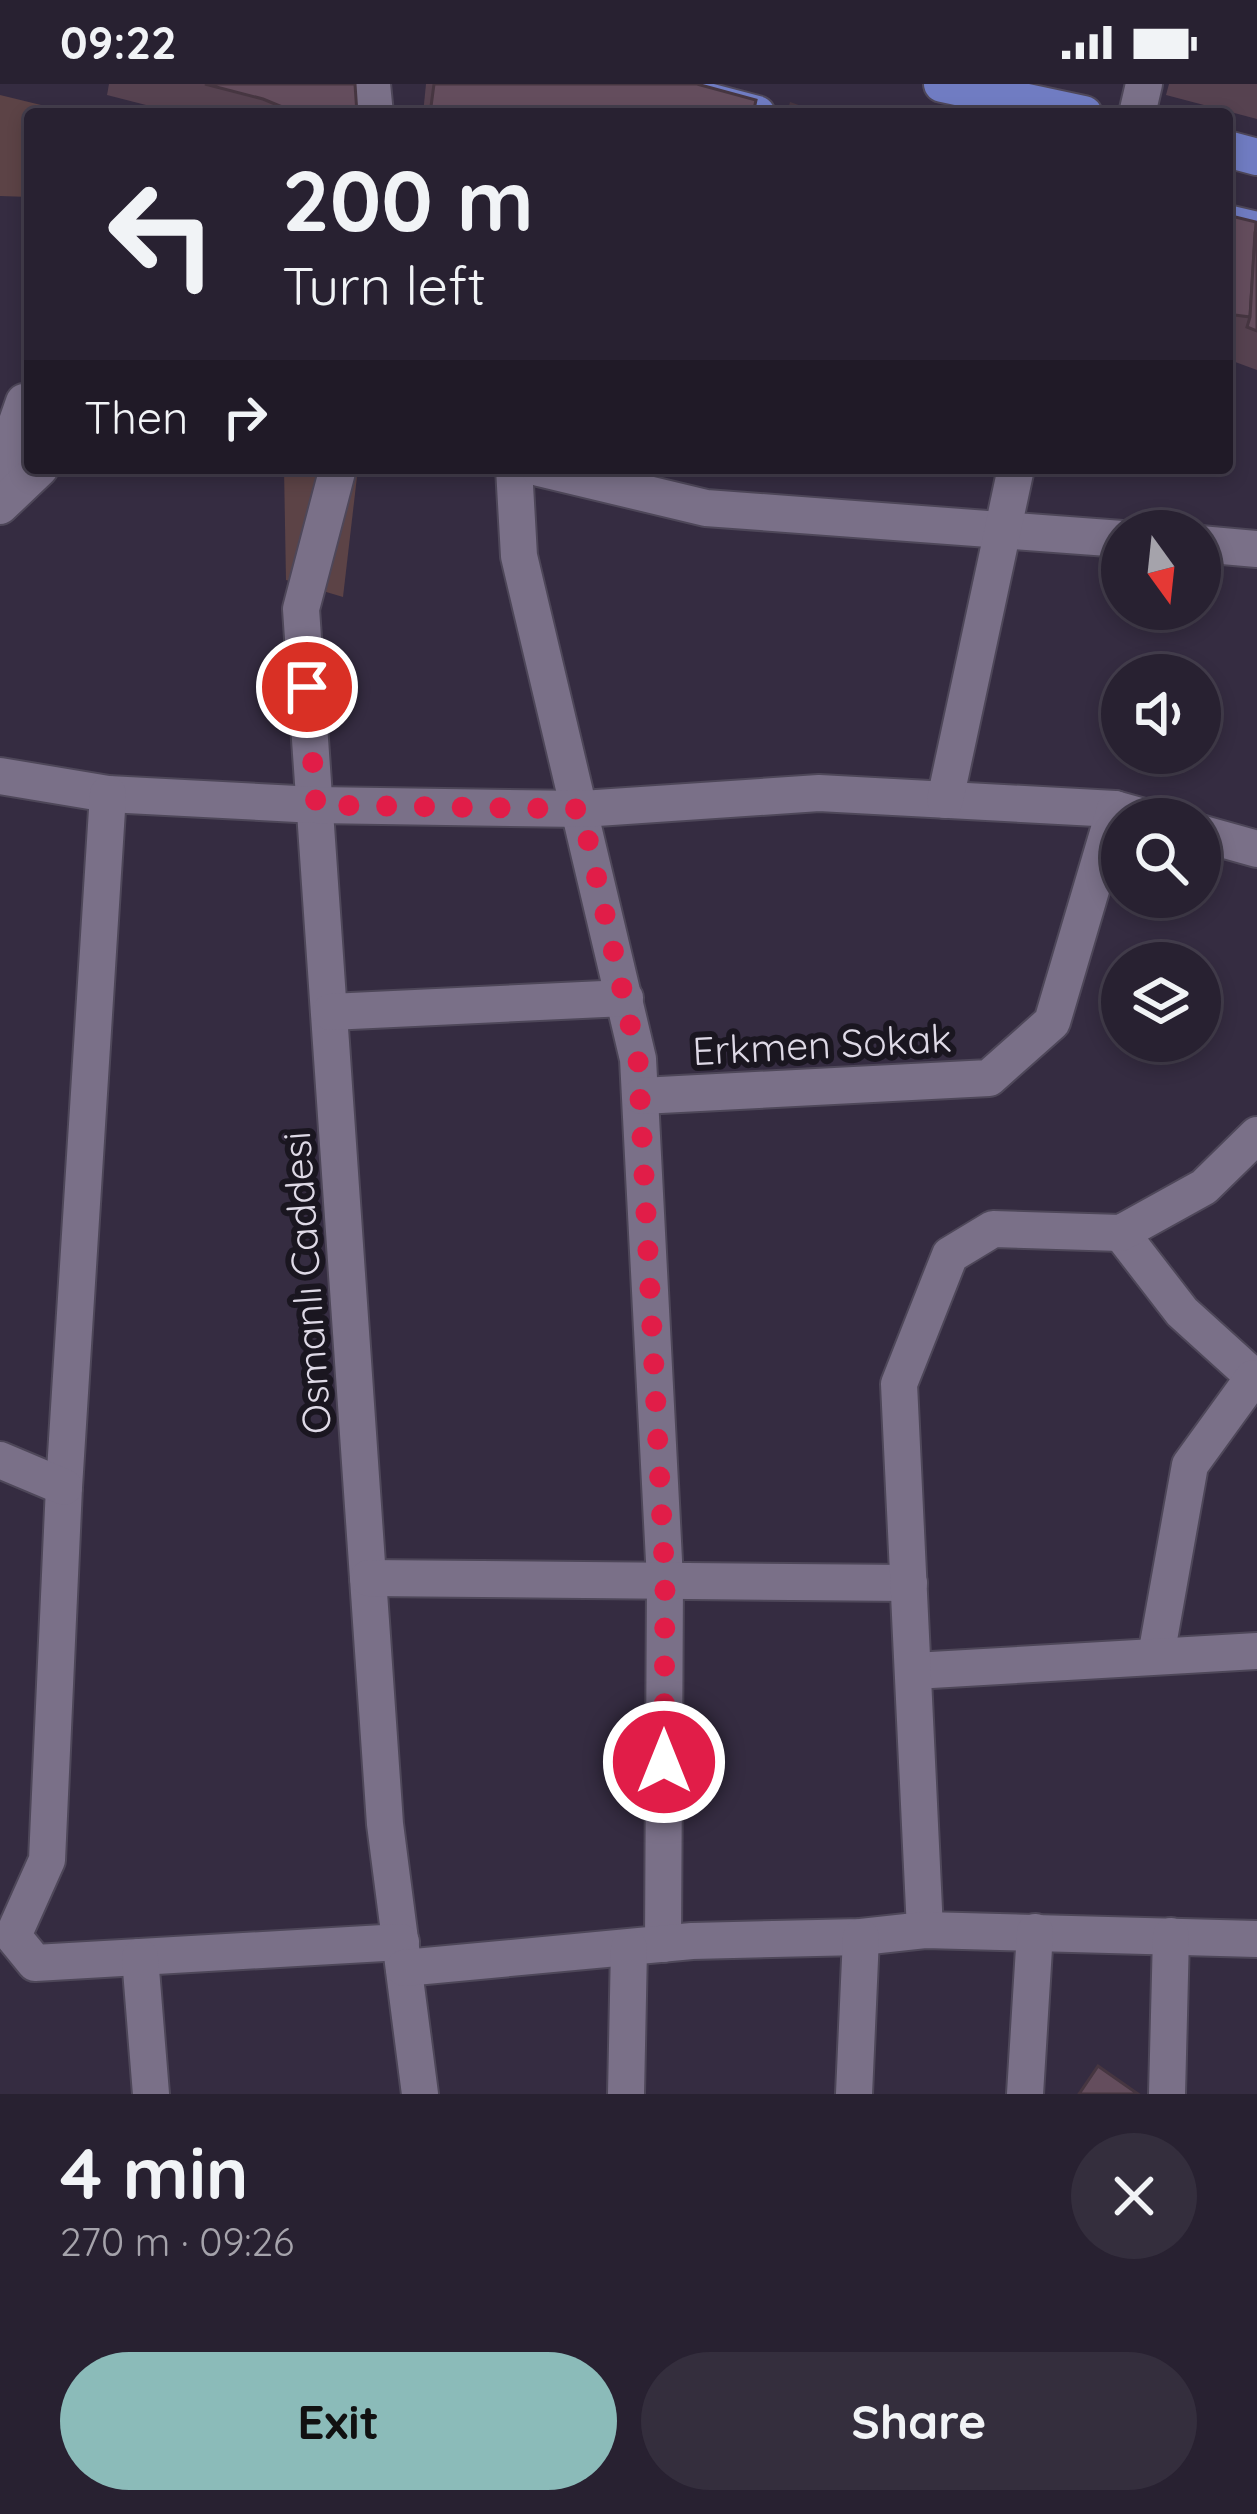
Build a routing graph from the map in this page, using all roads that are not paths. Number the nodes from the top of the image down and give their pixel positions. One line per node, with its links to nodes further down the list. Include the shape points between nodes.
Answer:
1 (643, 84): 3 (main road)
2 (942, 84): 4 (main road)
3 (734, 108)
4 (1056, 108)
5 (18, 401): 6 (street)
6 (0, 470)
7 (34, 474): 12 (street)
8 (336, 474): 20 (street, Osmanlı Caddesi, via 302,609)
9 (514, 474): 21 (street, via 519,556)
10 (564, 474): 13 (street, via 706,508)
11 (1015, 474): 13 (street)
12 (0, 506)
13 (1001, 530): 14 (street); 19 (street)
14 (1101, 537)
15 (1221, 545): 16 (street)
16 (1257, 548)
17 (0, 776): 18 (street)
18 (108, 794): 20 (street); 33 (street)
19 (945, 800): 21 (street, via 819,793); 22 (street)
20 (316, 805): 21 (street); 27 (street, Osmanlı Caddesi)
21 (581, 809): 26 (street)
22 (1101, 812)
23 (1221, 839): 24 (street)
24 (1257, 849)
25 (1101, 896): 28 (street, Erkmen Sokak, via 1052,1022 989,1078)
26 (625, 998): 27 (street); 28 (street)
27 (330, 1012): 34 (street, Osmanlı Caddesi)
28 (641, 1096): 35 (street)
29 (1257, 1135): 30 (street, via 1204,1187)
30 (1121, 1233): 31 (street, via 1182,1312); 36 (street, via 993,1229 950,1255 899,1384)
31 (1255, 1379): 38 (street, via 1190,1465)
32 (0, 1460): 33 (street)
33 (64, 1487): 40 (street, via 47,1860)
34 (368, 1578): 35 (street); 47 (street, Osmanlı Caddesi)
35 (665, 1580): 36 (street); 46 (street)
36 (909, 1583): 39 (street)
37 (1257, 1652): 38 (street)
38 (1156, 1656): 39 (street)
39 (914, 1671): 41 (street)
40 (12, 1908): 48 (street, via 13,1936 35,1963)
41 (925, 1930): 42 (street); 43 (street)
42 (1035, 1932): 44 (street); 53 (street)
43 (861, 1936): 46 (street); 52 (street)
44 (1172, 1936): 45 (street); 54 (street)
45 (1257, 1939)
46 (646, 1946): 47 (street); 51 (street)
47 (402, 1955): 48 (street); 50 (street, Osmanlı Caddesi)
48 (140, 1957): 49 (street)
49 (151, 2094)
50 (421, 2094)
51 (626, 2094)
52 (854, 2094)
53 (1024, 2094)
54 (1167, 2094)

